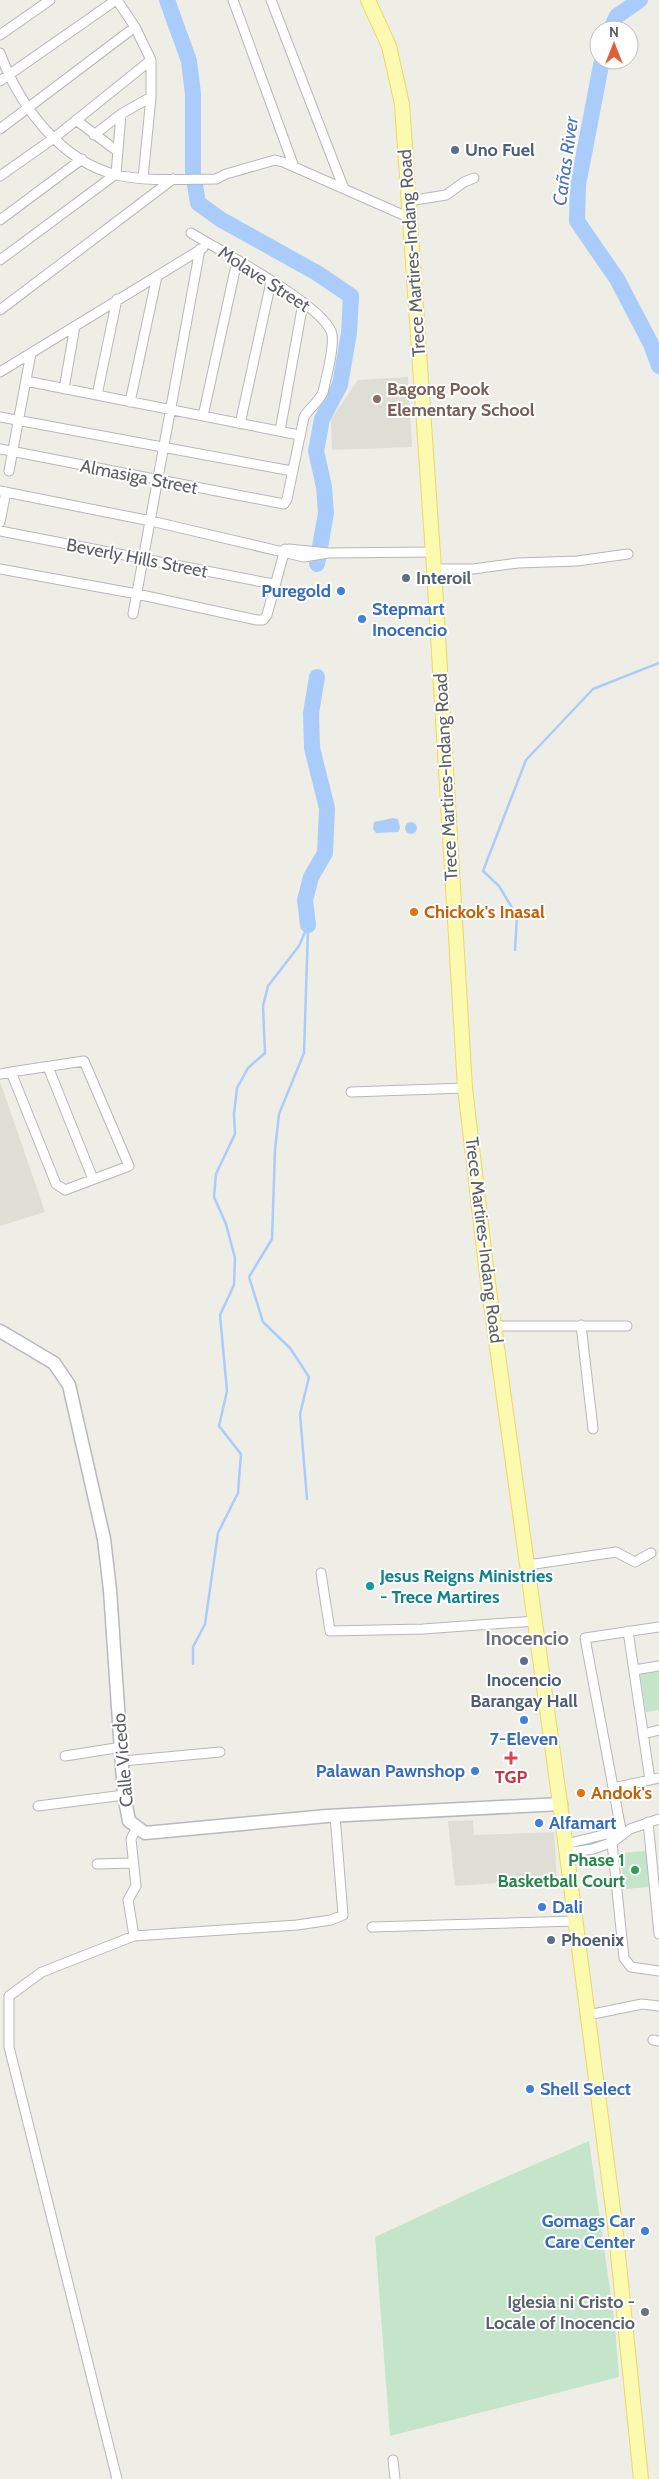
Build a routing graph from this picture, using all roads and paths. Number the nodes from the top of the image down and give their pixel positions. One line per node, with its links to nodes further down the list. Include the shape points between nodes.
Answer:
1 (50, 0): 7 (street)
2 (116, 0): 6 (street); 10 (street)
3 (233, 0): 21 (street)
4 (271, 0): 27 (street)
5 (368, 0): 28 (main road, Trece Martires-Indang Road, via 389,46 397,74)
6 (135, 27): 9 (street); 13 (street)
7 (0, 35)
8 (0, 53): 10 (street)
9 (151, 60): 12 (street); 15 (street)
10 (8, 75): 11 (street); 13 (street)
11 (0, 81)
12 (151, 96): 14 (street); 24 (street)
13 (28, 109): 16 (street); 18 (street)
14 (121, 114): 17 (street); 19 (street)
15 (76, 120): 17 (street); 18 (street)
16 (0, 130)
17 (94, 135): 19 (street)
18 (54, 138): 20 (street); 23 (street)
19 (117, 151): 22 (street)
20 (82, 159): 22 (street); 30 (street)
21 (294, 166): 26 (street, via 266,161 216,180); 27 (street)
22 (116, 174): 24 (street); 34 (street)
23 (0, 176)
24 (143, 178): 26 (street)
25 (474, 178): 28 (street, via 446,195)
26 (173, 179): 40 (street)
27 (344, 189): 29 (street)
28 (409, 201): 29 (main road, Trece Martires-Indang Road)
29 (410, 218): 66 (main road, Trece Martires-Indang Road)
30 (0, 220)
31 (191, 233): 32 (street, Molave Street)
32 (210, 245): 33 (street); 35 (street, Molave Street)
33 (200, 249): 36 (street); 48 (street)
34 (0, 260)
35 (237, 261): 37 (street, Molave Street); 49 (street)
36 (157, 276): 38 (street); 47 (street)
37 (271, 282): 39 (street, Molave Street); 52 (street)
38 (117, 299): 41 (street); 46 (street)
39 (303, 303): 53 (street); 54 (street, Molave Street, via 313,308 331,332 332,341 323,392 304,418)
40 (0, 310)
41 (75, 326): 42 (street); 45 (street)
42 (31, 353): 43 (street); 44 (street)
43 (0, 372)
44 (26, 382): 45 (street); 51 (street)
45 (64, 389): 46 (street)
46 (97, 395): 47 (street)
47 (130, 402): 48 (street)
48 (172, 410): 49 (street); 55 (street)
49 (203, 416): 52 (street)
50 (0, 417): 51 (street)
51 (19, 420): 55 (street); 57 (street)
52 (240, 424): 53 (street)
53 (280, 431): 54 (street)
54 (299, 435): 59 (street)
55 (165, 447): 59 (street); 60 (street)
56 (0, 449): 57 (street, Almasiga Street)
57 (14, 452): 58 (street); 60 (street, Almasiga Street)
58 (9, 471)
59 (292, 471): 60 (street, Almasiga Street, via 284,504)
60 (158, 481): 62 (street)
61 (3, 491): 62 (street); 63 (street)
62 (151, 521): 65 (street); 68 (street)
63 (0, 522)
64 (0, 531): 68 (street, Beverly Hills Street)
65 (284, 550): 66 (street, via 317,553); 71 (street)
66 (433, 552): 70 (main road, Trece Martires-Indang Road)
67 (628, 554): 70 (street, via 473,569)
68 (144, 559): 71 (street, Beverly Hills Street); 72 (street)
69 (0, 569): 72 (street)
70 (434, 569): 77 (main road, Trece Martires-Indang Road)
71 (274, 584): 72 (street, via 263,620)
72 (137, 594): 73 (street)
73 (133, 614)
74 (48, 1067): 75 (street); 79 (street); 79 (street, via 84,1061 129,1166)
75 (11, 1072): 76 (street); 79 (street, via 56,1184 65,1190)
76 (0, 1074)
77 (465, 1088): 78 (street); 81 (main road, Trece Martires-Indang Road)
78 (351, 1092)
79 (93, 1179)
80 (581, 1325): 81 (street); 82 (street); 84 (street)
81 (494, 1326): 86 (main road, Trece Martires-Indang Road)
82 (627, 1326)
83 (0, 1331): 95 (street, Calle Vicedo, via 54,1363 69,1385 104,1539)
84 (593, 1429)
85 (651, 1553): 86 (street, via 635,1562 616,1552)
86 (528, 1565): 88 (main road, Trece Martires-Indang Road)
87 (321, 1573): 88 (street, via 330,1630 422,1629)
88 (536, 1621): 102 (main road, Trece Martires-Indang Road)
89 (659, 1627): 90 (street)
90 (628, 1632): 92 (street); 100 (street, via 586,1638)
91 (659, 1666): 92 (street)
92 (634, 1670): 94 (street)
93 (659, 1730): 94 (street)
94 (643, 1734): 99 (street)
95 (122, 1747): 97 (street); 98 (street, Calle Vicedo)
96 (220, 1752): 98 (street)
97 (65, 1756)
98 (123, 1761): 101 (street, Calle Vicedo)
99 (654, 1779): 100 (street)
100 (613, 1788): 108 (street)
101 (124, 1795): 103 (street); 107 (street, Calle Vicedo, via 129,1821)
102 (561, 1804): 104 (street, Calle Vicedo); 110 (main road, Trece Martires-Indang Road)
103 (38, 1806)
104 (335, 1816): 107 (street, Calle Vicedo, via 145,1833); 116 (street, via 343,1915 297,1925)
105 (659, 1819): 106 (street)
106 (648, 1822): 108 (street); 115 (street)
107 (137, 1827): 111 (street, via 130,1839)
108 (625, 1832): 109 (street)
109 (612, 1837): 110 (street, via 594,1849); 117 (street, via 624,1958 631,1966)
110 (566, 1849): 113 (main road, Trece Martires-Indang Road)
111 (132, 1863): 112 (street); 116 (street, via 136,1886 128,1900)
112 (97, 1864)
113 (575, 1921): 114 (street); 119 (main road, Trece Martires-Indang Road)
114 (372, 1928)
115 (659, 1934)
116 (134, 1936): 121 (street, via 42,1972 9,1996 10,2047)
117 (659, 1971)
118 (659, 2006): 119 (street, via 642,2004)
119 (588, 2015): 123 (main road, Trece Martires-Indang Road, via 622,2283)
120 (393, 2460): 122 (street)
121 (117, 2479)
122 (395, 2479)
123 (641, 2479)

